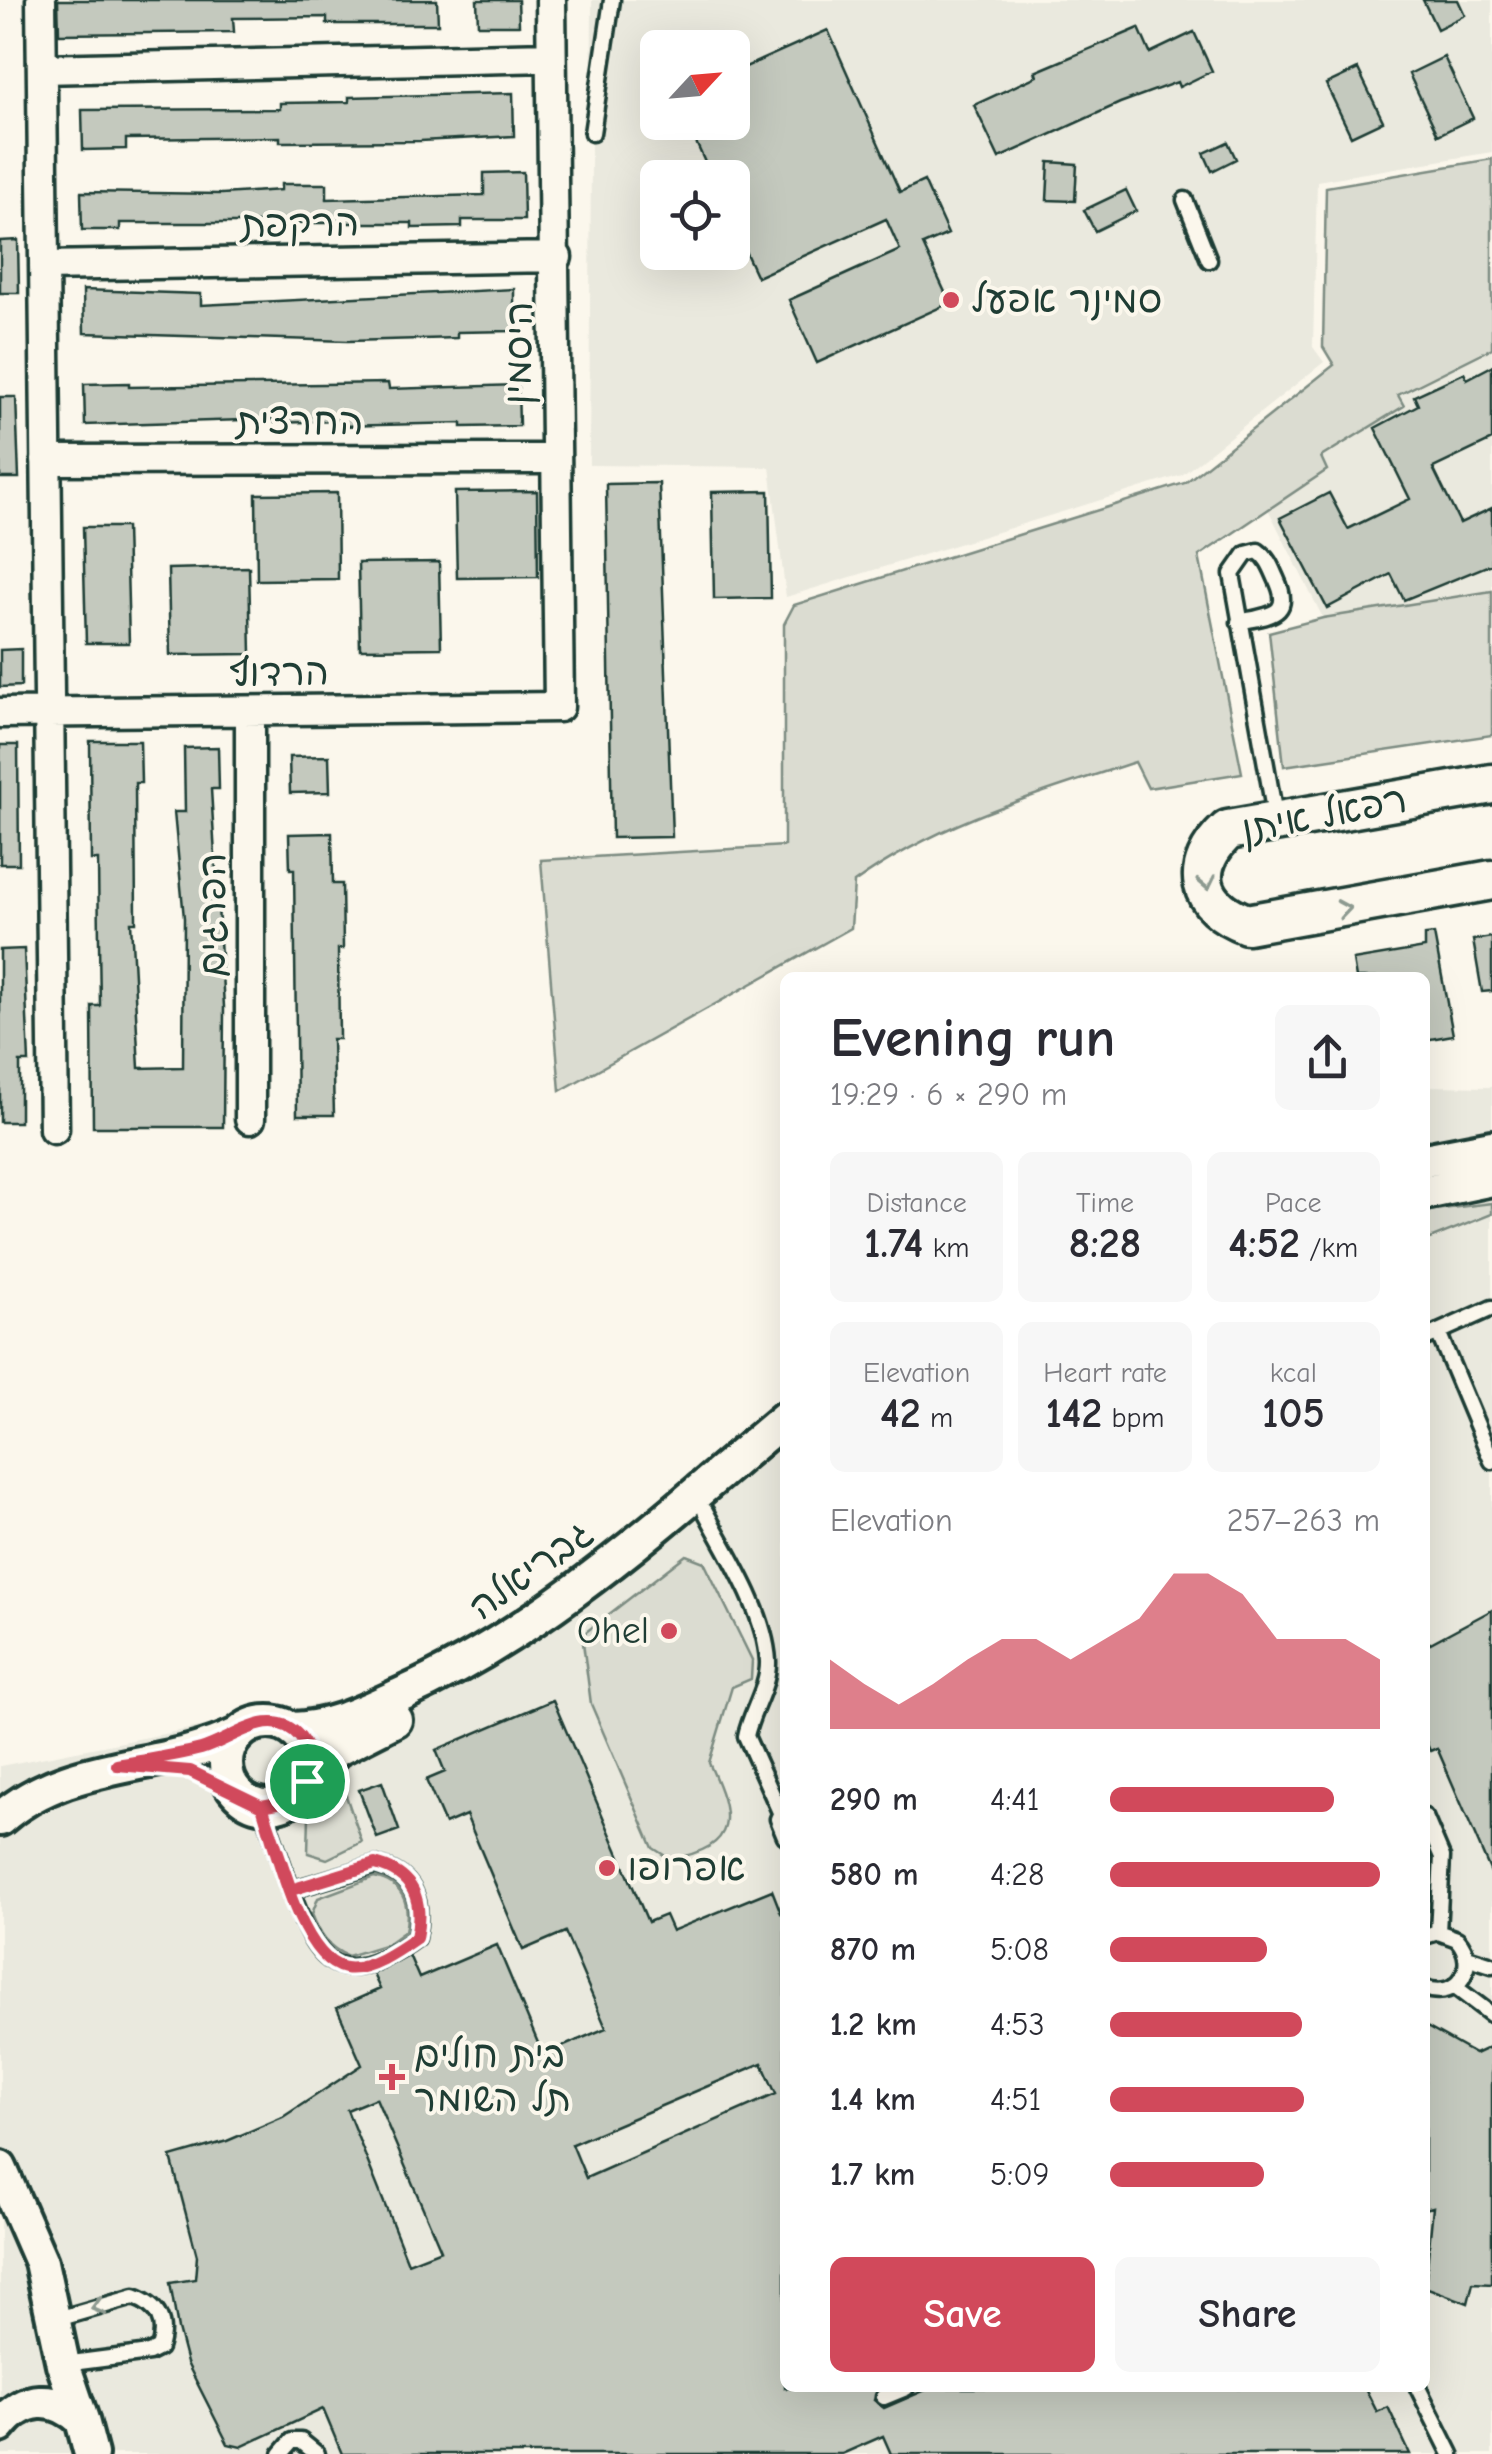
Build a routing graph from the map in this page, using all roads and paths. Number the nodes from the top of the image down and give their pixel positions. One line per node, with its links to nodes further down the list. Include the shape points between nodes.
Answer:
1 (41, 0): 5 (street)
2 (552, 0): 4 (street, היסמין)
3 (612, 0): 6 (lane)
4 (551, 57): 5 (street); 8 (street, היסמין)
5 (42, 69): 10 (street)
6 (592, 133)
7 (1185, 200): 9 (lane)
8 (557, 257): 10 (street, הרקפת); 11 (street, היסמין)
9 (1210, 260)
10 (44, 266): 12 (street)
11 (555, 459): 12 (street, החרצית); 14 (street, היסמין)
12 (46, 460): 16 (street)
13 (1240, 622): 13 (lane, via 1274,614 1283,605 1285,596 1258,550 1246,554 1232,574); 19 (lane)
14 (559, 708): 15 (street, הרדוף)
15 (250, 711): 16 (street, הרדוף); 21 (street, הפרגים)
16 (49, 713): 17 (street, הרדוף); 22 (street)
17 (0, 714)
18 (1492, 784): 19 (main road, רפאל איתן)
19 (1276, 821): 20 (main road, רפאל איתן, one-way to 20, via 1228,830 1210,847 1202,871 1207,896 1223,915 1248,924)
20 (1492, 880)
21 (250, 1119)
22 (54, 1129)
23 (1492, 1147): 24 (street)
24 (1430, 1159)
25 (1492, 1179): 26 (street)
26 (1430, 1191)
27 (1492, 1308): 28 (lane)
28 (1432, 1335): 31 (lane)
29 (780, 1422): 33 (street, גבריאלה, via 606,1568 493,1648 366,1711)
30 (780, 1449): 32 (street, גבריאלה)
31 (1492, 1461)
32 (705, 1512): 36 (street, גבריאלה, via 552,1634 458,1691 336,1750); 38 (lane, via 763,1642 766,1674 746,1736)
33 (292, 1729): 34 (street, via 265,1722); 36 (street, via 309,1753)
34 (239, 1734): 35 (street, via 199,1750); 37 (street, via 227,1769 238,1793)
35 (117, 1765): 37 (street, via 190,1771); 39 (street, via 62,1780)
36 (307, 1781): 37 (street, via 288,1801)
37 (255, 1803): 41 (lane)
38 (780, 1805)
39 (0, 1819)
40 (1430, 1828): 42 (lane, via 1442,1857)
41 (291, 1890): 41 (lane, via 308,1939 327,1960 348,1969 392,1955 416,1938 419,1896 388,1868 375,1864)
42 (1432, 1934): 43 (lane, via 1457,1939)
43 (1467, 1957): 44 (lane); 45 (lane, via 1467,1971)
44 (1492, 1965)
45 (1455, 1987): 46 (lane); 47 (lane)
46 (1430, 1989)
47 (1492, 2015)
48 (0, 2168): 49 (street, via 41,2262)
49 (55, 2325): 50 (street); 50 (lane, one-way to 49, via 150,2353 158,2348 161,2319 134,2297); 54 (street, via 43,2379)
50 (63, 2364): 55 (street)
51 (896, 2392): 53 (lane)
52 (1420, 2392): 58 (lane)
53 (884, 2397)
54 (12, 2415): 55 (street, via 56,2402)
55 (90, 2444)
56 (281, 2454): 57 (lane, via 301,2441)
57 (317, 2454)
58 (1452, 2454)

